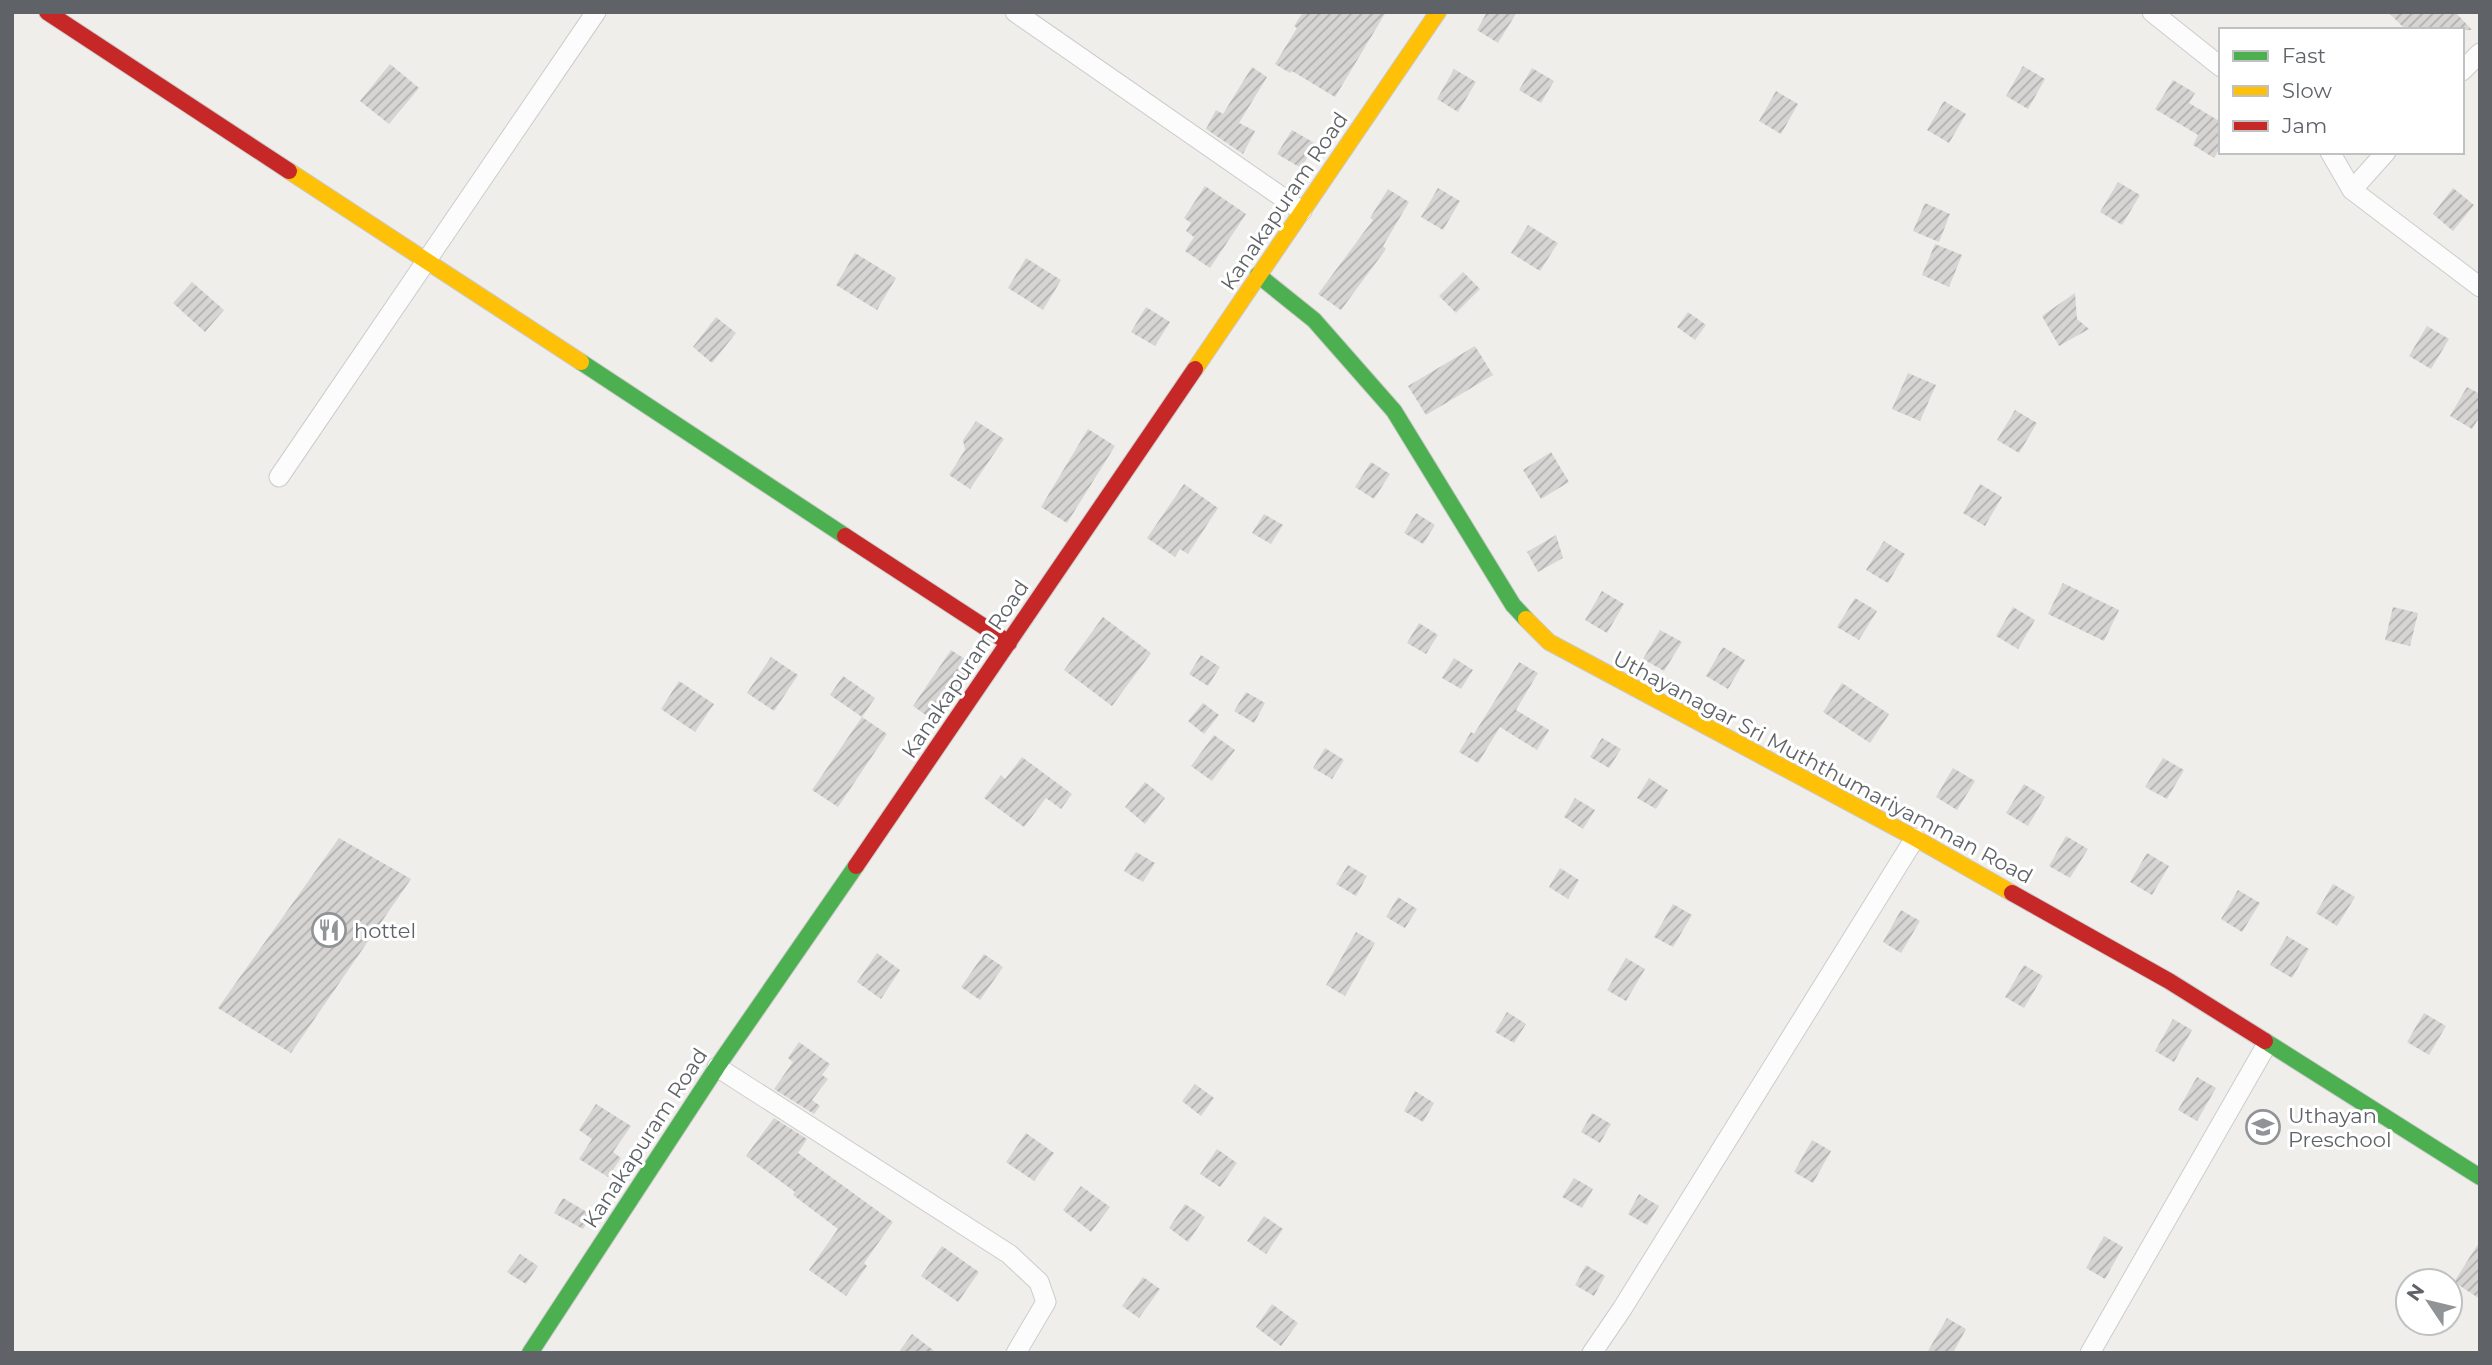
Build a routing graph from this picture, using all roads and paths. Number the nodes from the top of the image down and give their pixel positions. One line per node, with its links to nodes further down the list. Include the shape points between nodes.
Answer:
1 (47, 12): 13 (street)
2 (596, 12): 13 (street)
3 (1015, 12): 12 (street)
4 (1438, 12): 12 (street, Kanakapuram Road)
5 (2152, 12): 7 (street)
6 (2480, 52): 8 (street)
7 (2219, 65)
8 (2464, 69)
9 (2331, 154): 11 (street)
10 (2384, 154): 11 (street)
11 (2351, 190): 15 (street)
12 (1302, 211): 14 (street, Kanakapuram Road)
13 (428, 261): 16 (street); 17 (street)
14 (1258, 275): 17 (street, Kanakapuram Road); 18 (street, Uthayanagar Sri Muththumariyamman Road, via 1314,320 1394,411 1513,604 1549,642)
15 (2480, 287)
16 (279, 477)
17 (1009, 643): 20 (street, Kanakapuram Road)
18 (1915, 838): 19 (street, Uthayanagar Sri Muththumariyamman Road, via 2169,981); 24 (street)
19 (2267, 1044): 21 (street, Uthayanagar Sri Muththumariyamman Road); 25 (street)
20 (717, 1067): 22 (street, Kanakapuram Road); 23 (street, via 1009,1254 1039,1282 1046,1302)
21 (2480, 1177)
22 (530, 1353)
23 (1016, 1353)
24 (1592, 1353)
25 (2090, 1353)

